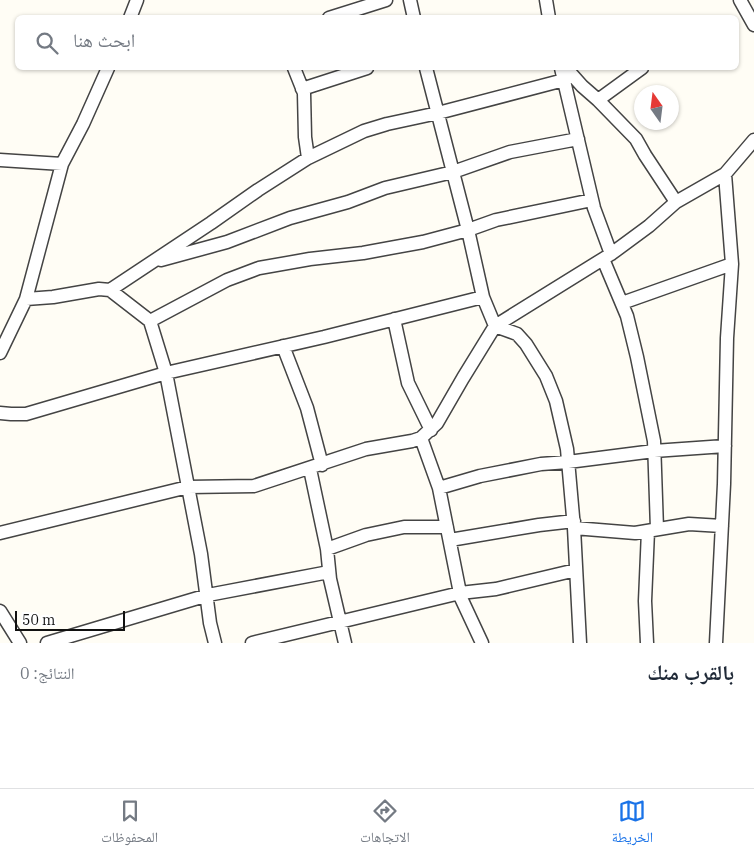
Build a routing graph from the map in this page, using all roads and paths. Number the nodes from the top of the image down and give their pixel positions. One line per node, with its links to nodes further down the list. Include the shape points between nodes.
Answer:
1 (137, 0): 6 (street)
2 (386, 0): 7 (street)
3 (410, 0): 8 (street)
4 (546, 0): 9 (street)
5 (740, 0): 10 (street)
6 (131, 15)
7 (338, 15)
8 (413, 15)
9 (548, 15)
10 (754, 25)
11 (107, 70): 24 (street)
12 (295, 70): 17 (street)
13 (361, 70): 17 (street)
14 (427, 70): 19 (street)
15 (639, 70): 18 (street)
16 (564, 72): 18 (street); 19 (street); 20 (street)
17 (302, 89): 22 (street)
18 (598, 100): 28 (street, via 636,139)
19 (438, 113): 22 (street, via 364,131); 25 (street)
20 (578, 139): 25 (street, via 510,152); 27 (street)
21 (754, 140): 26 (street)
22 (308, 158): 31 (street)
23 (0, 160): 24 (street)
24 (62, 164): 35 (street)
25 (453, 172): 29 (street); 31 (street, via 385,188 227,242)
26 (725, 174): 28 (street); 32 (street)
27 (592, 200): 29 (street, via 496,220); 30 (street)
28 (676, 202): 30 (street)
29 (468, 230): 34 (street); 38 (street, via 423,242 310,259 244,273)
30 (607, 257): 36 (street); 39 (street)
31 (150, 263): 33 (street)
32 (732, 264): 36 (street); 45 (street)
33 (110, 290): 35 (street); 38 (street)
34 (483, 297): 37 (street); 39 (street)
35 (26, 299): 41 (street)
36 (622, 303): 46 (street, via 637,357)
37 (394, 319): 40 (street); 44 (street, via 408,383)
38 (150, 320): 42 (street)
39 (495, 326): 44 (street, via 437,424); 47 (street, via 517,334 546,376 556,401)
40 (283, 346): 42 (street); 48 (street, via 307,408)
41 (0, 353)
42 (166, 373): 43 (street, via 26,414); 49 (street)
43 (0, 413)
44 (426, 434): 48 (street, via 412,441 366,449); 50 (street)
45 (725, 446): 46 (street); 52 (street)
46 (654, 452): 47 (street); 54 (street)
47 (568, 462): 50 (street, via 522,466); 51 (street)
48 (316, 467): 49 (street, via 254,486); 57 (street)
49 (188, 487): 55 (street); 61 (street)
50 (439, 488): 53 (street)
51 (574, 524): 54 (street, via 635,532); 56 (street, via 532,526); 58 (street)
52 (722, 526): 54 (street, via 689,524); 72 (street)
53 (447, 527): 56 (street); 57 (street, via 404,527)
54 (652, 530): 71 (street, via 645,601)
55 (0, 533)
56 (450, 540): 60 (street)
57 (327, 548): 59 (street)
58 (576, 570): 60 (street, via 496,589); 70 (street)
59 (329, 572): 61 (street); 63 (street)
60 (460, 593): 63 (street); 69 (street)
61 (208, 596): 65 (street); 66 (street)
62 (0, 611): 64 (street)
63 (341, 621): 67 (street); 68 (street)
64 (20, 643)
65 (47, 643)
66 (215, 643)
67 (252, 643)
68 (345, 643)
69 (482, 643)
70 (580, 643)
71 (647, 643)
72 (716, 643)

